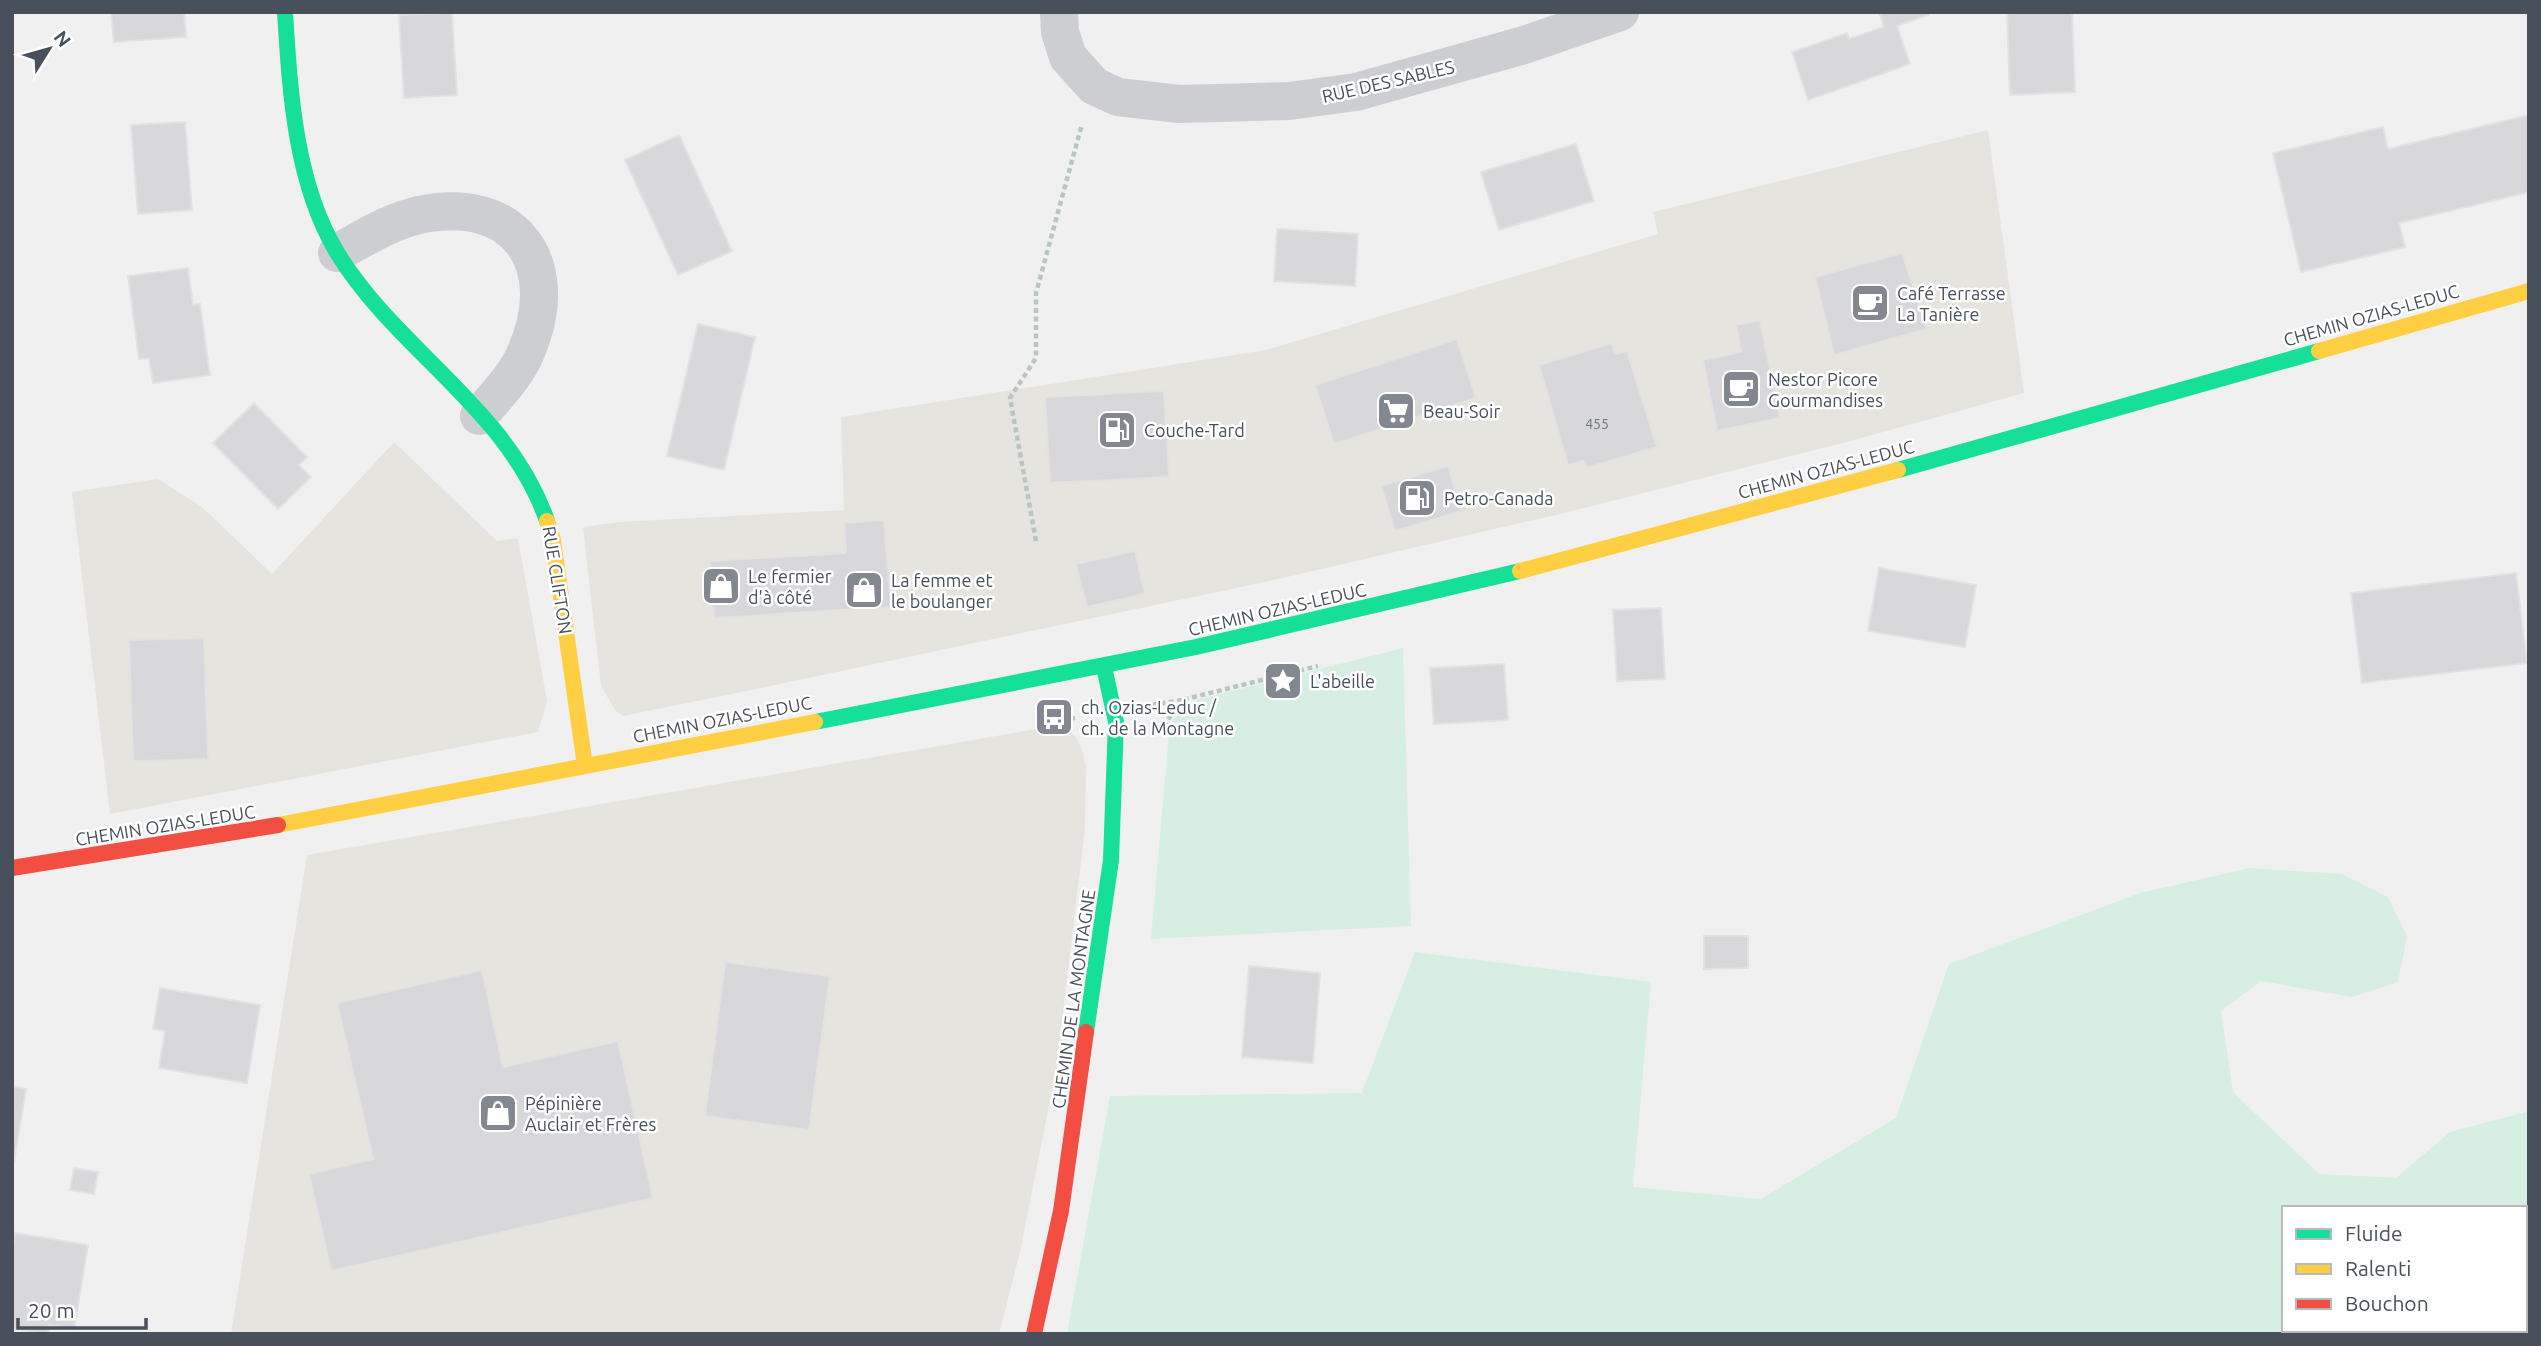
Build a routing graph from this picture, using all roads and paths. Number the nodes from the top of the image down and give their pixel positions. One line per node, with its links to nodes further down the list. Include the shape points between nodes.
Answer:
1 (285, 12): 5 (street, RUE CLIFTON, via 307,173)
2 (1059, 12): 4 (street, via 1063,44)
3 (1620, 12): 4 (street, RUE DES SABLES, via 1446,68 1324,98 1179,104 1118,97)
4 (1084, 77): 8 (path, via 1036,293 1036,358 1010,398)
5 (337, 253): 7 (street, RUE CLIFTON, via 418,352); 7 (street, via 384,226 437,212 469,211 494,218 524,242 539,277 532,336 518,367)
6 (2529, 291): 9 (street, CHEMIN OZIAS-LEDUC, via 1570,559)
7 (479, 416): 10 (street, RUE CLIFTON, via 530,479 547,516)
8 (1036, 541)
9 (1104, 667): 10 (street, CHEMIN OZIAS-LEDUC); 12 (street, CHEMIN DE LA MONTAGNE, via 1116,722 1111,860 1061,1211)
10 (585, 766): 11 (street, CHEMIN OZIAS-LEDUC, via 298,822)
11 (12, 868)
12 (1034, 1334)

